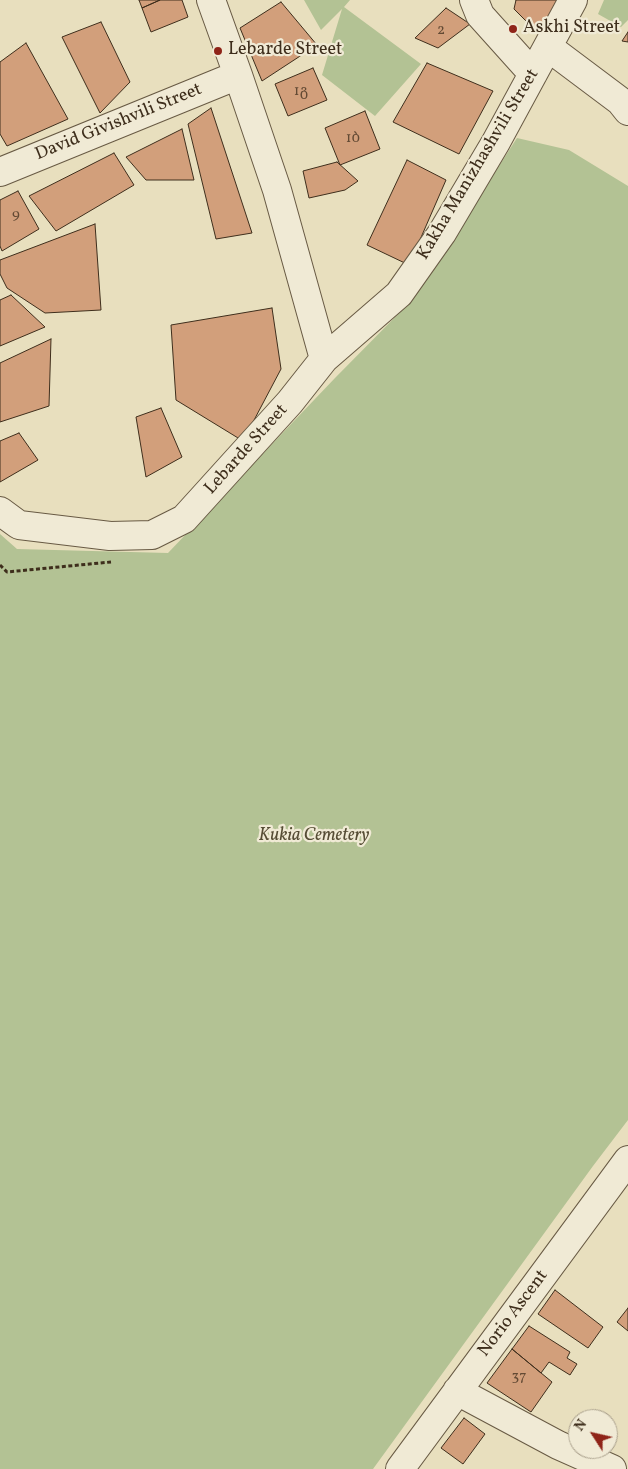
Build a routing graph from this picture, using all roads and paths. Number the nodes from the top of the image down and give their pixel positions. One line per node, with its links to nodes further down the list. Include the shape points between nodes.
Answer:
1 (211, 0): 6 (street)
2 (474, 0): 5 (street, via 480,15)
3 (573, 0): 4 (street, Kakha Manizhashvili Street)
4 (548, 48): 5 (street, Kakha Manizhashvili Street); 7 (street, via 620,101)
5 (533, 74): 9 (street, Kakha Manizhashvili Street, via 442,233 399,294)
6 (238, 75): 8 (street, David Givishvili Street); 9 (street, via 277,190)
7 (628, 111)
8 (0, 172)
9 (324, 359): 10 (street, Lebarde Street, via 290,402 184,519 152,535 110,536 19,525)
10 (0, 512)
11 (116, 562): 12 (path, via 8,572)
12 (0, 565)
13 (628, 1160): 14 (street, Norio Ascent)
14 (619, 1190): 15 (street, Norio Ascent)
15 (457, 1391): 16 (street); 18 (street, Norio Ascent)
16 (568, 1445)
17 (594, 1459): 19 (street)
18 (400, 1469)
19 (612, 1469)

